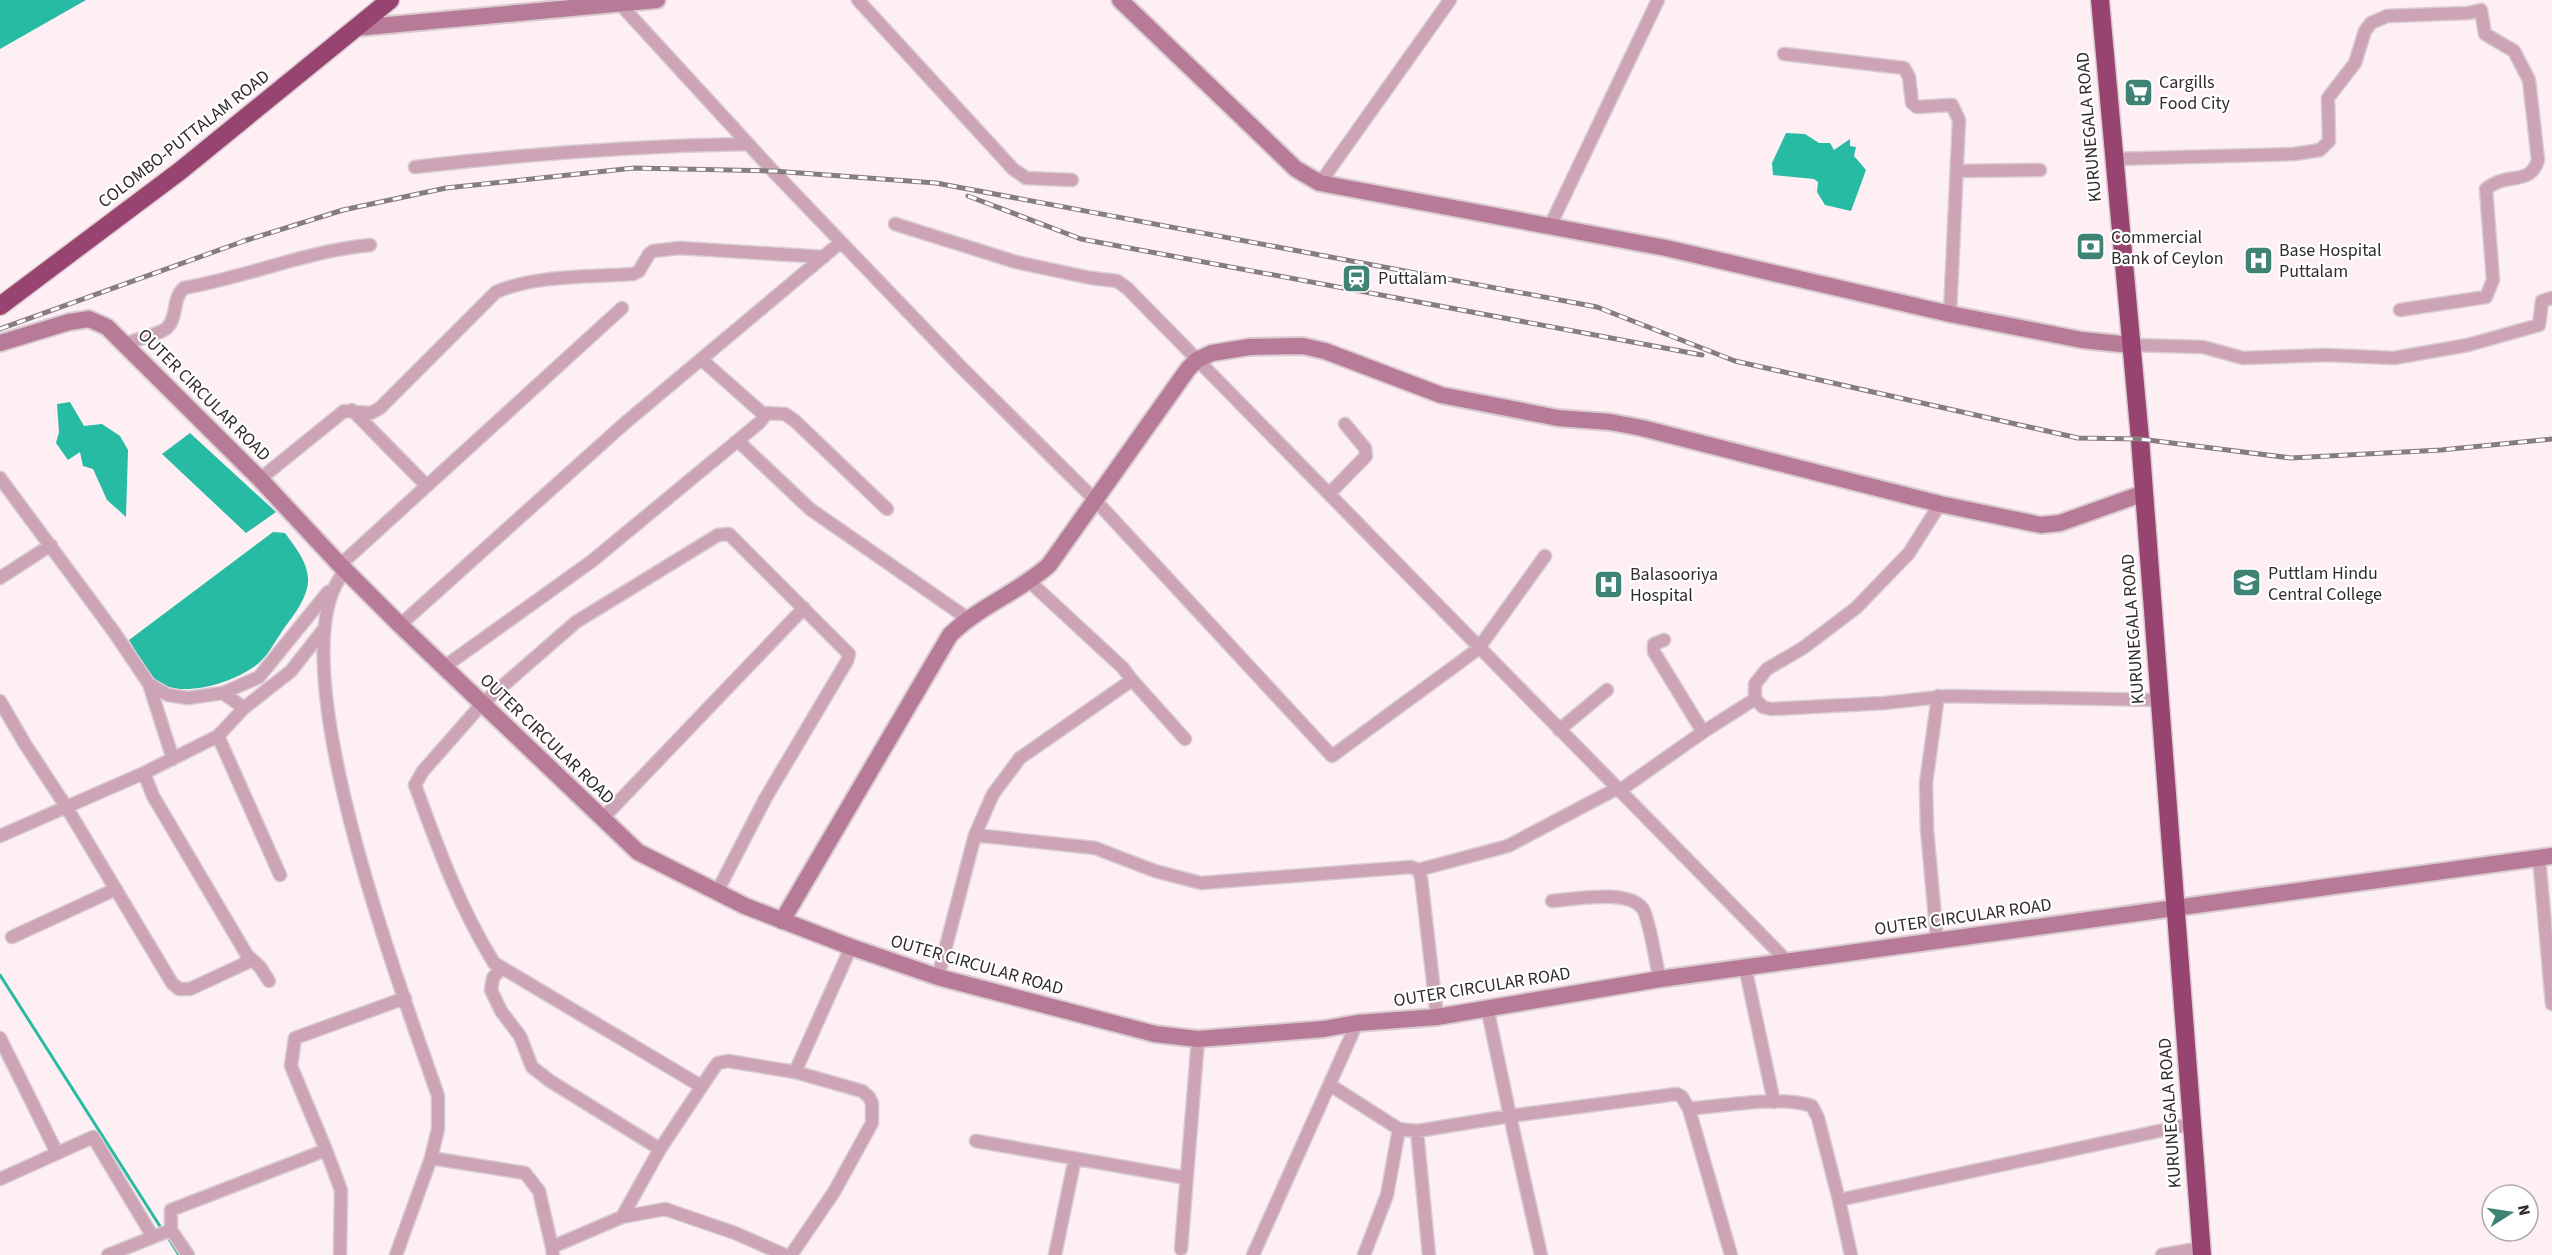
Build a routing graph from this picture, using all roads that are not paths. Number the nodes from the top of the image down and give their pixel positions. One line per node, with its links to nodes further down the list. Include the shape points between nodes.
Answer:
1 (390, 0): 9 (highway, COLOMBO-PUTTALAM ROAD)
2 (657, 0): 8 (street)
3 (858, 0): 16 (street, via 1013,169 1026,178)
4 (1120, 0): 17 (street, via 1296,170)
5 (1450, 0): 17 (street)
6 (1659, 0): 19 (street)
7 (2100, 0): 12 (highway, KURUNEGALA ROAD)
8 (619, 3): 9 (street); 11 (street)
9 (356, 28): 24 (highway, COLOMBO-PUTTALAM ROAD, via 180,171)
10 (1784, 54): 15 (street, via 1904,68 1912,103 1917,107 1952,105 1959,120)
11 (747, 144): 13 (street, via 524,154); 20 (street)
12 (2113, 159): 26 (street, via 2320,150 2329,141 2328,98 2355,63 2371,23 2387,16 2481,10 2485,34 2514,51 2529,80 2538,160 2530,175 2496,180 2486,189 2493,280 2486,297); 30 (highway, KURUNEGALA ROAD)
13 (415, 167)
14 (2040, 170): 15 (street)
15 (1958, 171): 27 (street)
16 (1072, 180)
17 (1320, 183): 19 (street)
18 (895, 224): 32 (street, via 1016,262 1117,281)
19 (1550, 226): 27 (street, via 1666,248)
20 (841, 242): 22 (street); 42 (street)
21 (370, 245): 29 (street, via 324,252 184,288 178,293 166,329)
22 (824, 257): 31 (street); 33 (street, via 664,249 649,254 641,269 633,274 506,287 496,292 380,408 371,413)
23 (2552, 298): 30 (street, via 2542,301 2539,325 2468,345 2394,358 2243,358 2203,347)
24 (0, 306)
25 (622, 308): 39 (street)
26 (2400, 310)
27 (1950, 314): 30 (street, via 2082,340)
28 (0, 344): 29 (street, OUTER CIRCULAR ROAD, via 89,319 107,327)
29 (125, 344): 38 (street, OUTER CIRCULAR ROAD)
30 (2131, 345): 41 (highway, KURUNEGALA ROAD)
31 (701, 359): 34 (street); 52 (street)
32 (1197, 360): 40 (street); 42 (street); 43 (street, via 1212,353 1249,347 1303,346 1441,395 1558,418 1642,428)
33 (351, 410): 38 (street, via 335,417); 39 (street)
34 (762, 413): 36 (street, via 759,423); 44 (street, via 786,414)
35 (1346, 424): 40 (street, via 1365,447 1366,456)
36 (738, 441): 51 (street, via 810,509); 56 (street, via 592,561)
37 (0, 478): 45 (street)
38 (260, 479): 47 (street, OUTER CIRCULAR ROAD)
39 (427, 486): 47 (street)
40 (1329, 494): 55 (street)
41 (2144, 494): 43 (street, via 2060,523 2041,525); 63 (highway, KURUNEGALA ROAD)
42 (1096, 501): 49 (street, via 1049,565); 55 (street, via 1332,756)
43 (1940, 504): 62 (street, via 1909,553 1856,608 1803,648 1767,669 1755,684)
44 (887, 509)
45 (51, 545): 48 (street); 58 (street)
46 (1545, 556): 55 (street)
47 (342, 571): 52 (street, OUTER CIRCULAR ROAD); 53 (street, via 328,603); 60 (street, via 310,617 259,677)
48 (0, 578)
49 (1030, 582): 51 (street); 57 (street)
50 (804, 608): 65 (street, via 729,534 723,534 576,622); 75 (street); 82 (street, via 846,650 847,661 765,800)
51 (967, 618): 85 (street, via 950,635)
52 (400, 624): 56 (street, OUTER CIRCULAR ROAD)
53 (324, 629): 66 (street, via 291,671); 96 (street, via 326,686 343,797 368,890)
54 (1664, 640): 68 (street, via 1654,644 1654,652)
55 (1478, 648): 67 (street)
56 (444, 667): 65 (street, OUTER CIRCULAR ROAD)
57 (1132, 680): 70 (street); 76 (street, via 1020,758 993,794)
58 (149, 684): 60 (street, via 168,695 188,698); 71 (street)
59 (1608, 690): 67 (street)
60 (223, 693): 66 (street)
61 (1938, 696): 62 (street, via 1772,709); 63 (street); 87 (street, via 1926,783)
62 (1755, 699): 68 (street)
63 (2159, 700): 84 (highway, KURUNEGALA ROAD)
64 (0, 701): 74 (street)
65 (482, 704): 75 (street, OUTER CIRCULAR ROAD); 92 (street, via 423,771 416,785 447,874 476,933)
66 (244, 708): 69 (street)
67 (1559, 730): 73 (street)
68 (1702, 732): 73 (street)
69 (218, 736): 71 (street); 80 (street)
70 (1185, 739)
71 (172, 759): 72 (street)
72 (144, 773): 74 (street); 89 (street, via 153,796)
73 (1617, 790): 79 (street, via 1508,846); 90 (street)
74 (67, 808): 77 (street); 81 (street)
75 (602, 819): 82 (street, OUTER CIRCULAR ROAD, via 639,852)
76 (975, 835): 79 (street, via 1095,848 1155,872 1202,884 1411,867); 93 (street)
77 (0, 837)
78 (2545, 856): 84 (street, OUTER CIRCULAR ROAD); 97 (street)
79 (1418, 870): 99 (street)
80 (280, 875)
81 (116, 889): 86 (street); 89 (street, via 179,989 190,989 246,963)
82 (717, 892): 85 (street, OUTER CIRCULAR ROAD)
83 (1552, 901): 94 (street, via 1624,897 1635,902 1644,910)
84 (2175, 909): 87 (street, OUTER CIRCULAR ROAD); 109 (highway, KURUNEGALA ROAD)
85 (782, 921): 88 (street, OUTER CIRCULAR ROAD)
86 (12, 937)
87 (1937, 940): 90 (street, OUTER CIRCULAR ROAD)
88 (851, 948): 93 (street, OUTER CIRCULAR ROAD); 103 (street)
89 (247, 955): 95 (street)
90 (1787, 961): 91 (street, OUTER CIRCULAR ROAD)
91 (1745, 967): 94 (street, OUTER CIRCULAR ROAD); 106 (street)
92 (501, 968): 105 (street); 113 (street, via 493,978 491,990 520,1036 532,1067)
93 (938, 977): 102 (street, OUTER CIRCULAR ROAD, via 1155,1034)
94 (1660, 979): 98 (street, OUTER CIRCULAR ROAD)
95 (269, 981)
96 (405, 998): 114 (street, via 295,1038 291,1066); 116 (street, via 438,1096 438,1129)
97 (2552, 1004)
98 (1487, 1007): 99 (street, OUTER CIRCULAR ROAD); 108 (street)
99 (1437, 1017): 100 (street, OUTER CIRCULAR ROAD)
100 (1357, 1023): 102 (street, OUTER CIRCULAR ROAD); 104 (street)
101 (0, 1038): 115 (street)
102 (1198, 1039): 118 (street)
103 (795, 1072): 105 (street, via 728,1061 718,1063); 131 (street, via 862,1091 869,1097 874,1113 834,1192)
104 (1330, 1085): 110 (street); 133 (street)
105 (700, 1086): 113 (street)
106 (1774, 1102): 107 (street); 120 (street, via 1812,1106)
107 (1689, 1109): 108 (street, via 1677,1094); 137 (street)
108 (1510, 1116): 111 (street); 136 (street)
109 (2191, 1124): 120 (street); 125 (highway, KURUNEGALA ROAD)
110 (1399, 1129): 111 (street); 134 (street, via 1387,1195)
111 (1417, 1131): 135 (street)
112 (976, 1141): 117 (street)
113 (660, 1149): 121 (street)
114 (326, 1150): 122 (street, via 171,1210); 128 (street, via 341,1190)
115 (57, 1153): 119 (street); 122 (street, via 93,1137)
116 (430, 1158): 124 (street, via 525,1173 539,1191); 129 (street)
117 (1075, 1158): 118 (street); 132 (street)
118 (1187, 1178): 123 (street)
119 (0, 1179)
120 (1839, 1200): 138 (street)
121 (622, 1217): 124 (street); 130 (street, via 665,1209)
122 (162, 1234): 126 (street); 127 (street)
123 (1182, 1249)
124 (553, 1251)
125 (2202, 1251): 139 (street)
126 (108, 1255)
127 (188, 1255)
128 (340, 1255)
129 (396, 1255)
130 (785, 1255)
131 (791, 1255)
132 (1055, 1255)
133 (1252, 1255)
134 (1364, 1255)
135 (1429, 1255)
136 (1541, 1255)
137 (1731, 1255)
138 (1851, 1255)
139 (2162, 1255)

